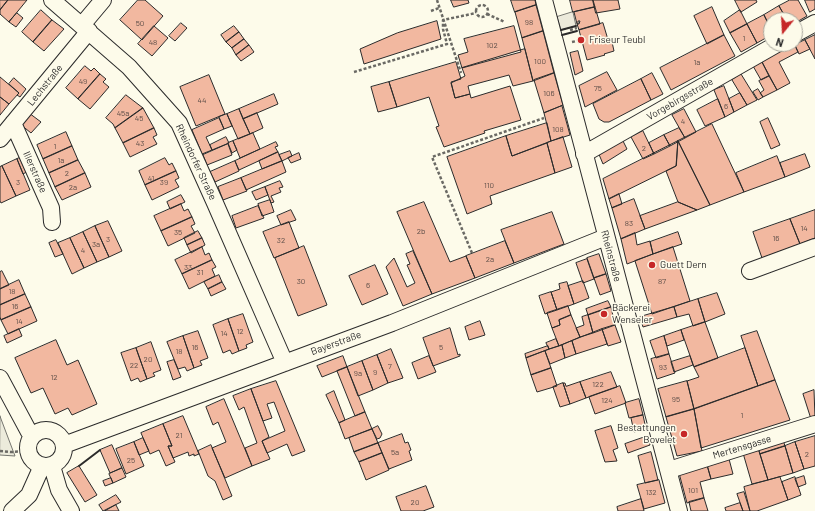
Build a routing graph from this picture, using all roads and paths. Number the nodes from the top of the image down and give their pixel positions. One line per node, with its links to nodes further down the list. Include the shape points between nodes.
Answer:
1 (52, 0): 12 (street, Rheindorfer Straße)
2 (103, 0): 12 (street, Lechstraße)
3 (437, 0): 5 (path)
4 (544, 0): 20 (street, Rheinstraße)
5 (439, 8): 6 (path); 9 (path)
6 (431, 11)
7 (476, 13): 8 (path, via 484,18); 8 (path, via 476,8 484,6); 9 (path)
8 (487, 14): 10 (path)
9 (443, 20): 15 (path, via 447,44); 16 (path)
10 (505, 22)
11 (815, 22): 13 (street)
12 (85, 28): 18 (street, Lechstraße); 26 (street, Rheindorfer Straße, via 129,66 179,123)
13 (803, 29)
14 (763, 51): 20 (street, Vorgebirgsstraße)
15 (354, 72)
16 (461, 73)
17 (544, 118): 24 (path, via 432,157)
18 (13, 123): 19 (street, Lechstraße); 21 (street, Illerstraße, via 51,208)
19 (0, 138)
20 (584, 154): 22 (street, Rheinstraße)
21 (52, 222)
22 (606, 237): 26 (street, Bayerstraße, via 399,320); 34 (street, Rheinstraße)
23 (815, 247): 25 (street)
24 (472, 253)
25 (750, 271)
26 (285, 362): 30 (street, Bayerstraße)
27 (0, 378): 29 (street, via 29,432)
28 (815, 424): 34 (street, Mertensgasse)
29 (34, 434): 30 (street, via 42,430 52,431 60,436); 31 (street, via 28,442)
30 (64, 445): 33 (street, via 64,452 58,462)
31 (27, 450): 32 (path); 33 (street, via 35,463)
32 (0, 451)
33 (47, 466): 35 (street, via 29,495); 36 (street)
34 (669, 470): 37 (street, Rheinstraße)
35 (12, 511)
36 (71, 511)
37 (679, 511)

